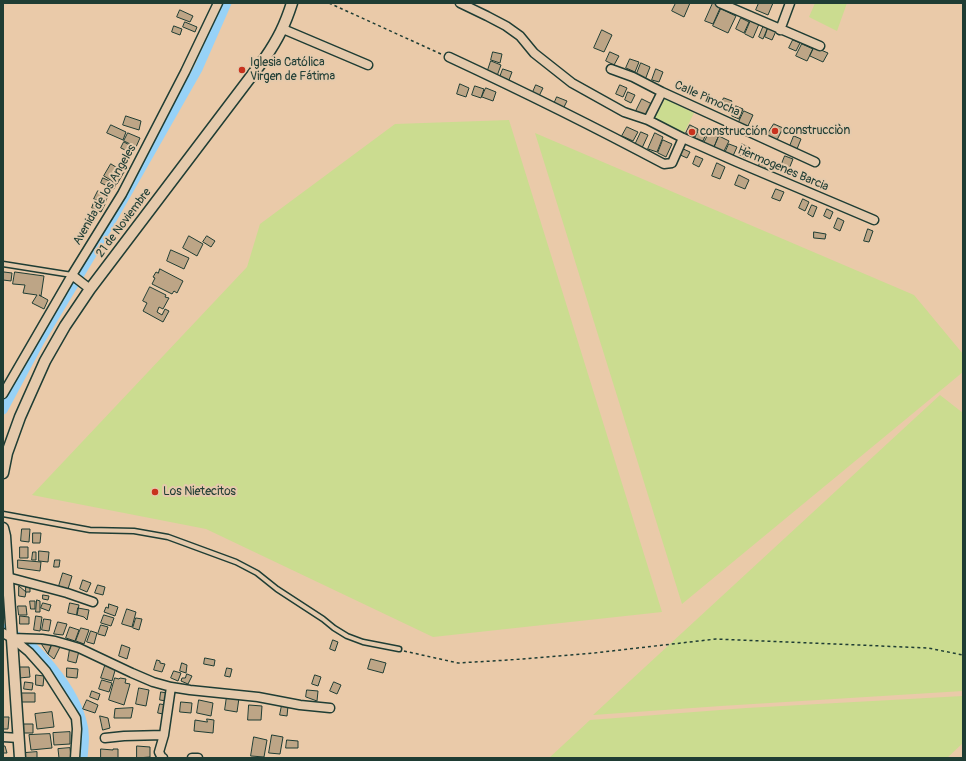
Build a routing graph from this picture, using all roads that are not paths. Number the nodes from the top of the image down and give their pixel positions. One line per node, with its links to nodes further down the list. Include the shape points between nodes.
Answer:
1 (218, 3): 18 (street, Avenida de los Angeles)
2 (292, 3): 6 (street, 21 de Noviembre)
3 (460, 3): 13 (street, Hermogenes Barcia, via 506,26 520,36 534,53 572,82 624,112)
4 (720, 3): 7 (street)
5 (790, 3): 7 (street)
6 (283, 29): 10 (street); 18 (street, 21 de Noviembre, via 266,58)
7 (780, 30): 8 (street)
8 (820, 46)
9 (449, 57): 14 (street, via 515,87 664,164 672,163)
10 (368, 65)
11 (611, 69): 12 (street, Calle Pimocha)
12 (662, 92): 13 (street); 15 (street, Calle Pimocha)
13 (648, 120): 14 (street, Hermogenes Barcia)
14 (683, 138): 16 (street, Hermogenes Barcia)
15 (815, 162)
16 (874, 220)
17 (3, 264): 18 (lane)
18 (80, 281): 19 (street, Avenida de los Angeles); 20 (street, 21 de Noviembre, via 62,331 42,368 12,437)
19 (3, 394)
20 (3, 473)
21 (3, 514): 26 (lane, via 90,530 134,531 168,537 236,562 347,636)
22 (3, 528): 23 (street)
23 (7, 577): 24 (street); 25 (street)
24 (94, 602)
25 (8, 636): 27 (street, via 55,641 79,648 153,682); 31 (street); 34 (street, via 29,652 46,671 76,718)
26 (399, 649)
27 (171, 687): 28 (street); 29 (street)
28 (330, 708)
29 (164, 735): 32 (street); 35 (street, via 159,752)
30 (3, 737): 31 (street)
31 (19, 738): 33 (street)
32 (105, 738)
33 (20, 758)
34 (75, 758)
35 (163, 758)
36 (192, 758): 37 (street)
37 (197, 758)

